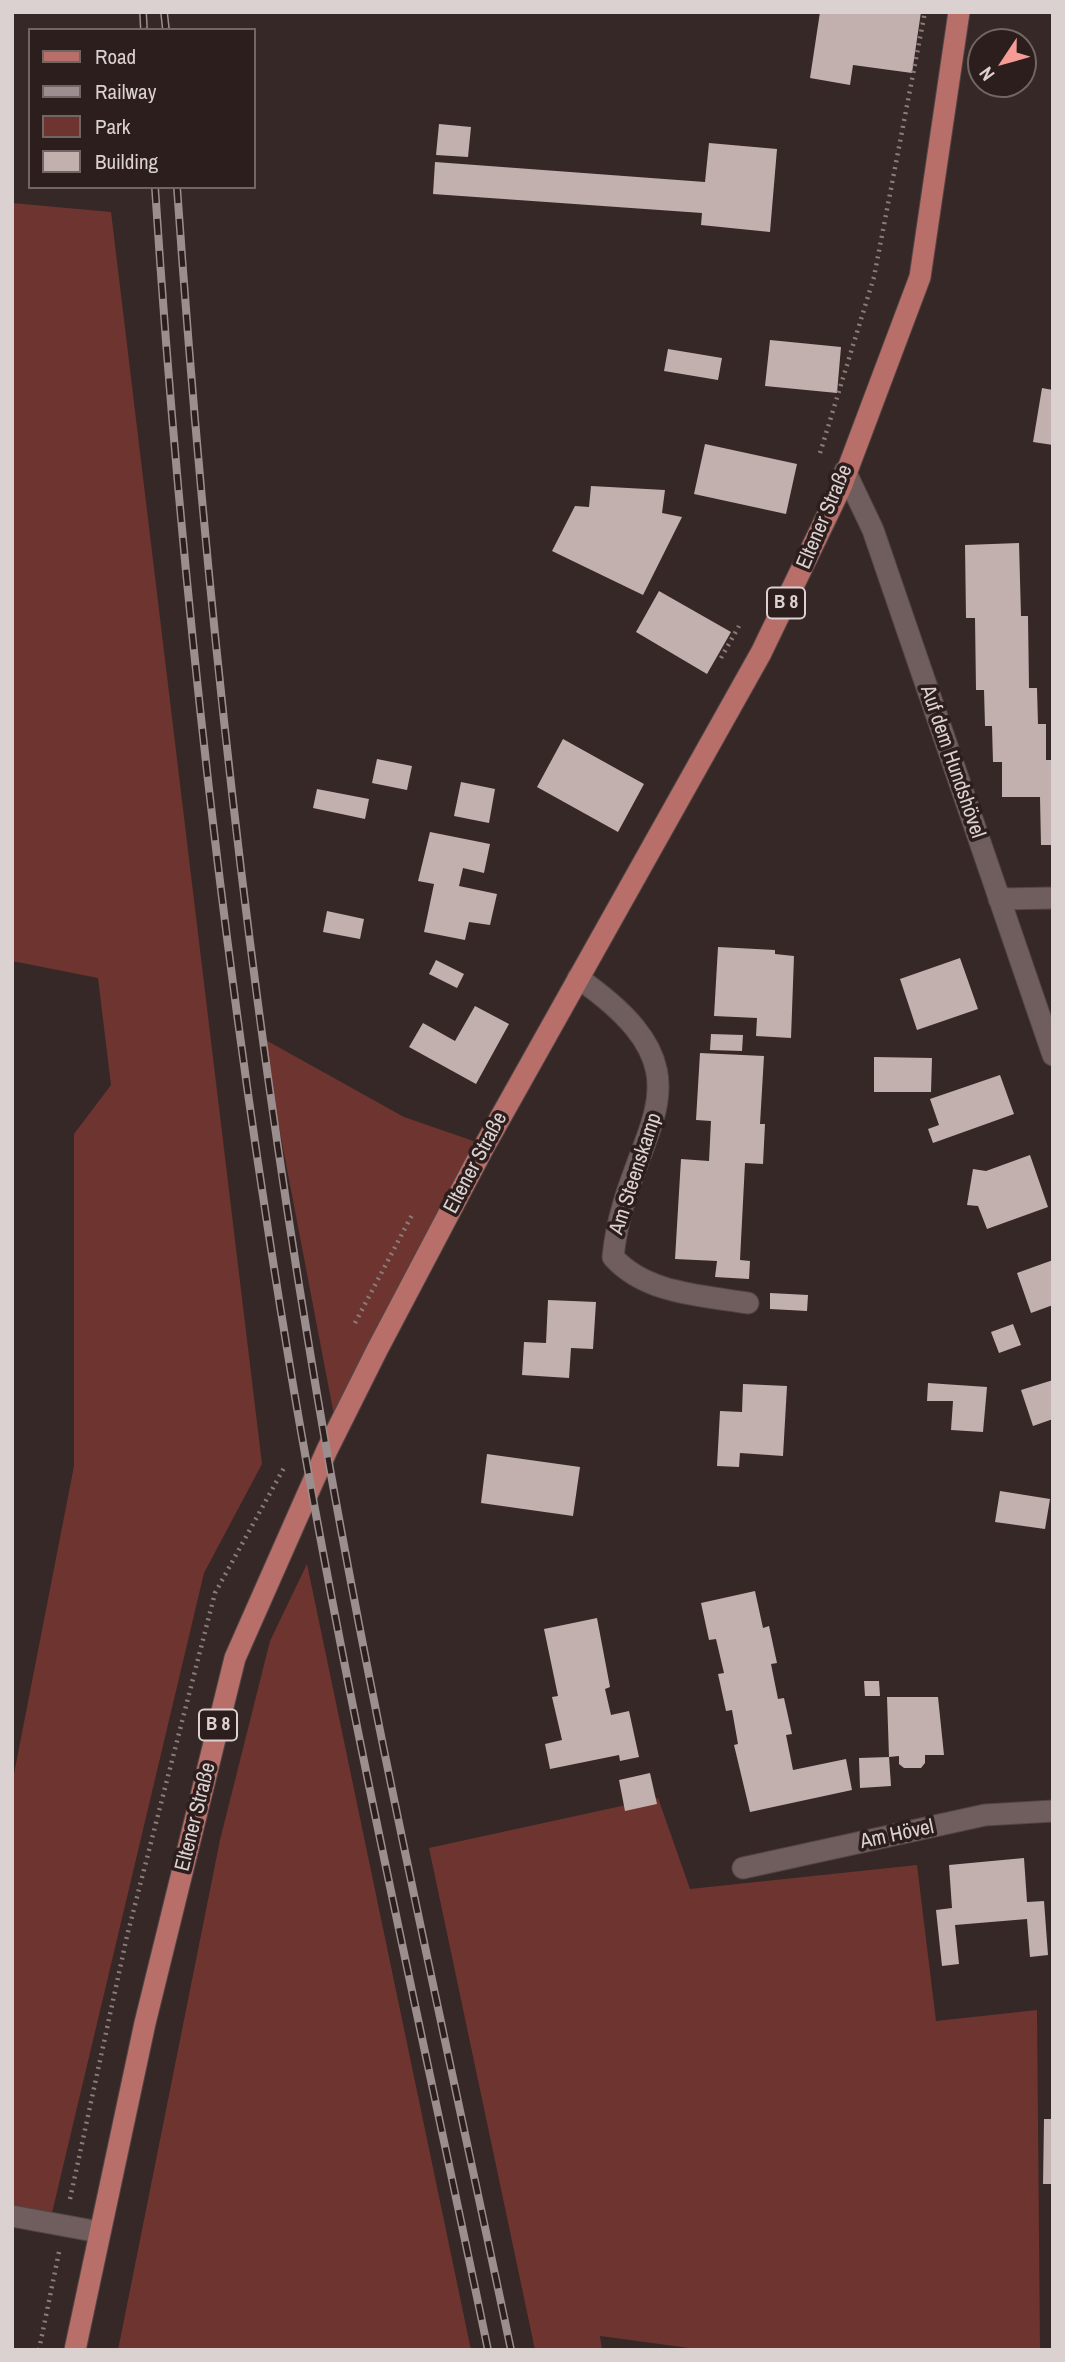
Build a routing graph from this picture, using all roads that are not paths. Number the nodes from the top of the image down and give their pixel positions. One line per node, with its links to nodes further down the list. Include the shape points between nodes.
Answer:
1 (959, 12): 2 (main road, Eltener Straße / B 8, via 920,277)
2 (845, 471): 4 (street, Auf dem Hundshövel, via 873,530); 5 (main road, Eltener Straße / B 8, via 761,653)
3 (1053, 898): 4 (street)
4 (999, 899): 6 (street, Auf dem Hundshövel)
5 (578, 978): 7 (street, Am Steenskamp, via 615,1004 643,1035 658,1071 659,1101 615,1229 613,1257 624,1270 657,1287); 11 (main road, Eltener Straße / B 8, via 485,1145 327,1450 235,1658)
6 (1053, 1055)
7 (748, 1303)
8 (1053, 1811): 9 (street, Am Hövel, via 985,1815)
9 (743, 1868)
10 (12, 2216): 11 (street)
11 (99, 2232): 12 (main road, Eltener Straße / B 8)
12 (75, 2350)

